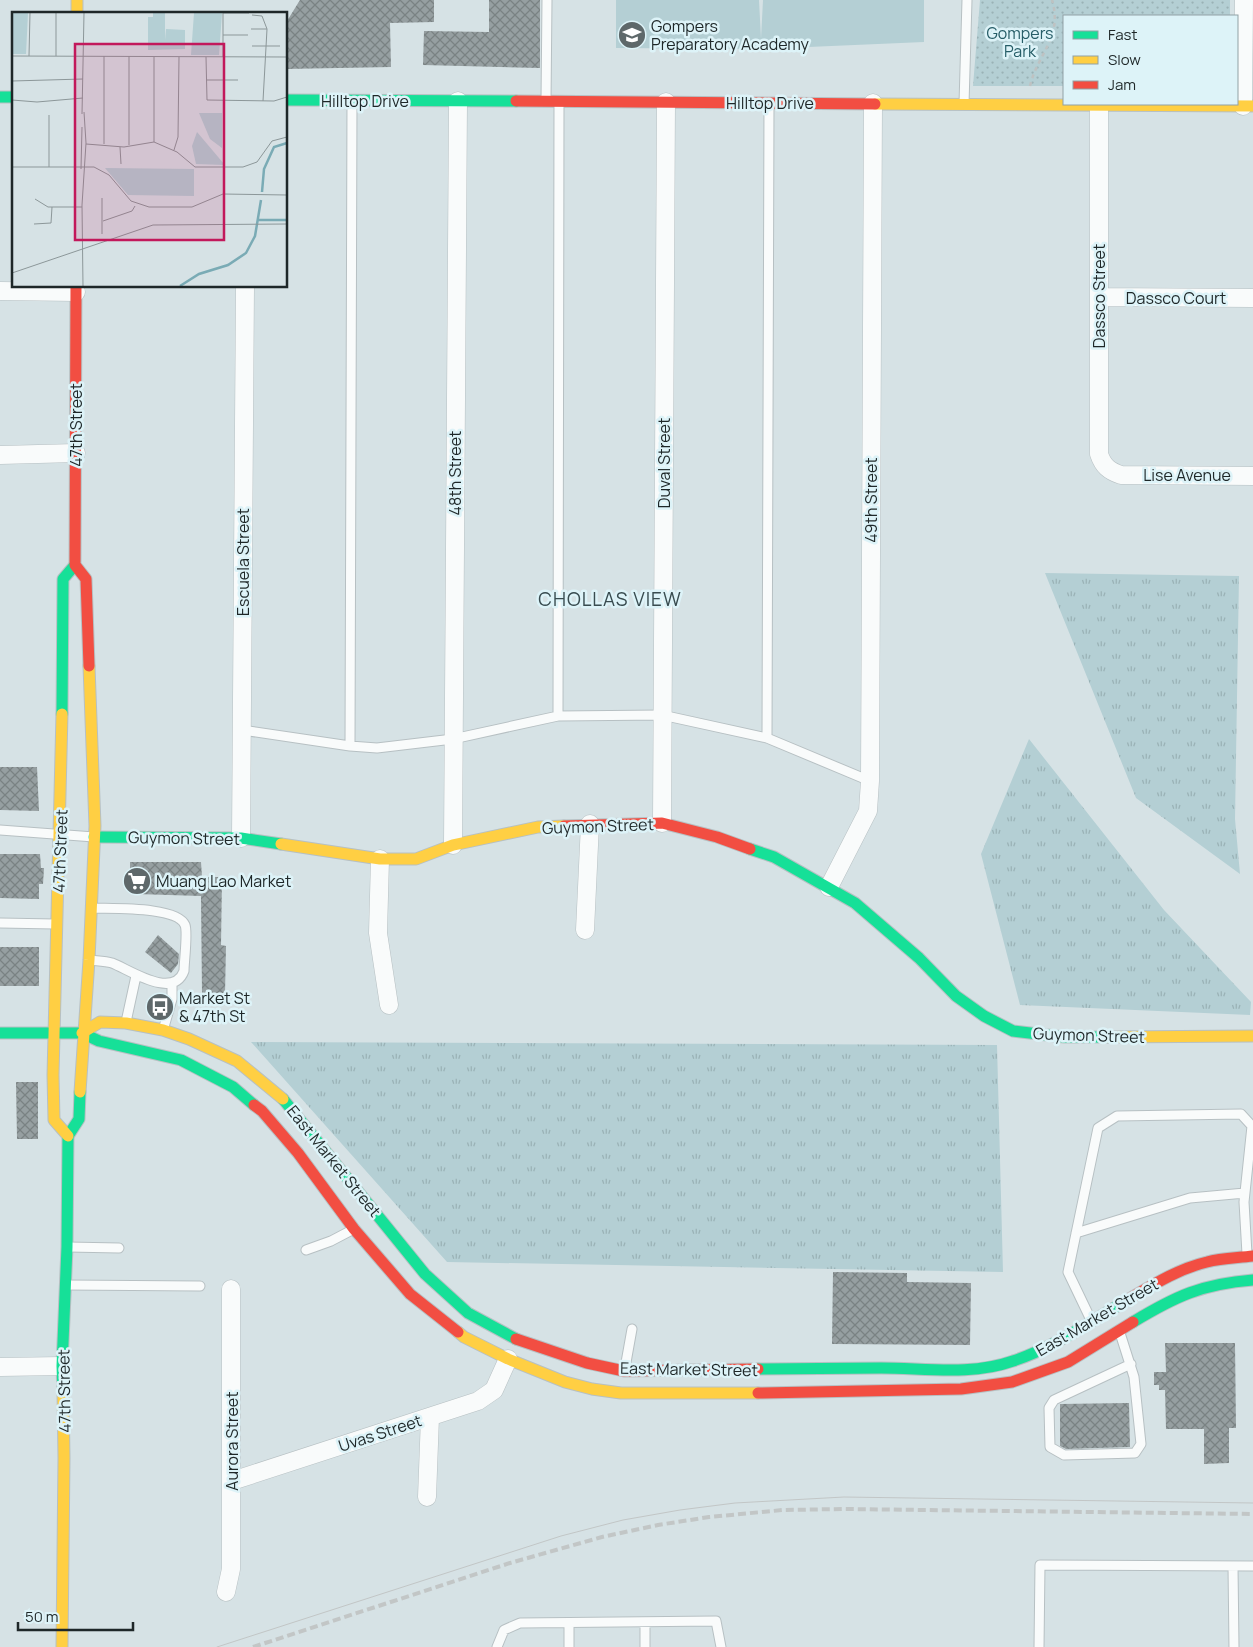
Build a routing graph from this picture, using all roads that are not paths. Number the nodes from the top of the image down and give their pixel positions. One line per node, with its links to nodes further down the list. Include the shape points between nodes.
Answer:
1 (547, 0): 7 (lane)
2 (966, 0): 12 (lane)
3 (1244, 0): 15 (street)
4 (288, 100): 5 (main road, Hilltop Drive)
5 (352, 101): 6 (main road, Hilltop Drive); 31 (lane)
6 (458, 101): 7 (main road, Hilltop Drive); 30 (street, 48th Street)
7 (546, 102): 8 (main road, Hilltop Drive)
8 (559, 102): 9 (main road, Hilltop Drive); 27 (lane)
9 (666, 102): 10 (main road, Hilltop Drive); 26 (street, Duval Street)
10 (769, 103): 11 (main road, Hilltop Drive); 29 (lane)
11 (873, 104): 12 (main road, Hilltop Drive); 32 (street, 49th Street)
12 (964, 104): 13 (main road, Hilltop Drive)
13 (1063, 105)
14 (1099, 105): 15 (main road, Hilltop Drive); 19 (street, Dassco Street)
15 (1248, 106)
16 (244, 288): 28 (street, Escuela Street)
17 (76, 289): 18 (street); 21 (main road, 47th Street)
18 (0, 291)
19 (1099, 297): 20 (street, Dassco Court); 23 (street, Dassco Street, via 1099,454 1110,471)
20 (1253, 298)
21 (76, 453): 22 (street); 25 (main road, 47th Street)
22 (0, 455)
23 (1121, 475): 24 (street, Lise Avenue)
24 (1253, 476)
25 (75, 565): 36 (main road, 47th Street, via 63,579); 37 (main road, 47th Street, via 86,579)
26 (662, 715): 27 (lane); 29 (lane); 33 (street, Duval Street)
27 (558, 716): 30 (lane)
28 (242, 730): 31 (lane); 38 (street, Escuela Street)
29 (767, 738): 32 (lane)
30 (453, 739): 31 (lane, via 377,748); 39 (street, 48th Street)
31 (350, 746)
32 (870, 781): 41 (street, 49th Street, via 868,811)
33 (662, 823): 34 (main road, Guymon Street); 41 (main road, Guymon Street, via 774,857)
34 (590, 824): 39 (main road, Guymon Street, via 538,827); 45 (street)
35 (0, 830): 36 (lane)
36 (60, 834): 37 (lane); 44 (main road, 47th Street)
37 (94, 837): 38 (main road, Guymon Street); 42 (main road, 47th Street)
38 (241, 838): 40 (main road, Guymon Street)
39 (453, 844): 40 (main road, Guymon Street, via 416,859)
40 (380, 859): 49 (street, via 378,933)
41 (829, 887): 55 (main road, Guymon Street, via 856,903 919,958 956,996 984,1016 1014,1031 1064,1036)
42 (92, 908): 46 (main road, 47th Street); 48 (lane, via 162,912 180,917 185,926 184,972)
43 (0, 923): 44 (lane)
44 (57, 924): 53 (main road, 47th Street)
45 (585, 930)
46 (89, 960): 47 (lane, via 112,963); 54 (main road, 47th Street)
47 (136, 976): 48 (lane); 50 (lane)
48 (172, 984): 51 (lane, via 172,999)
49 (389, 1005)
50 (126, 1023): 51 (main road, East Market Street); 54 (main road, East Market Street, via 100,1022)
51 (163, 1030): 76 (main road, East Market Street, via 237,1061 283,1099 425,1274 468,1313 518,1340 587,1363)
52 (0, 1033): 53 (main road, East Market Street)
53 (55, 1033): 54 (main road, East Market Street); 56 (main road, 47th Street, via 54,1120)
54 (82, 1034): 56 (main road, 47th Street, via 78,1119); 58 (main road, East Market Street, via 181,1060 233,1086 262,1111 298,1153)
55 (1253, 1036)
56 (68, 1136): 60 (main road, 47th Street)
57 (1245, 1193): 59 (lane, via 1190,1198); 59 (lane, via 1252,1126 1242,1114 1117,1116 1098,1128); 63 (lane)
58 (354, 1229): 62 (lane); 71 (main road, East Market Street, via 410,1294 464,1337)
59 (1076, 1233): 68 (lane, via 1068,1272)
60 (67, 1247): 61 (lane); 65 (main road, 47th Street)
61 (119, 1248)
62 (306, 1250)
63 (1250, 1257): 68 (main road, East Market Street, via 1209,1261 1186,1268)
64 (1253, 1280): 70 (main road, East Market Street, via 1195,1290)
65 (65, 1285): 66 (lane); 73 (main road, 47th Street)
66 (200, 1286)
67 (231, 1289): 79 (street, Aurora Street)
68 (1092, 1322): 76 (main road, East Market Street, via 1047,1348 1012,1362 984,1368)
69 (632, 1329): 76 (lane)
70 (1119, 1330): 71 (main road, East Market Street, via 1068,1362 1046,1371 1012,1382 962,1389 621,1393 565,1382); 72 (lane)
71 (508, 1359): 75 (main road, via 517,1354); 78 (street, Uvas Street, via 494,1390 478,1401)
72 (1131, 1364): 72 (lane, via 1141,1444 1135,1453 1064,1455 1050,1447 1049,1408 1054,1400)
73 (62, 1366): 74 (street); 86 (main road, 47th Street)
74 (0, 1367)
75 (563, 1369)
76 (624, 1371): 77 (main road)
77 (580, 1373)
78 (430, 1417): 79 (street, Uvas Street); 80 (street)
79 (232, 1481): 83 (street, Aurora Street, via 231,1569)
80 (428, 1497)
81 (1233, 1566): 82 (lane); 91 (lane, via 1040,1565); 92 (lane)
82 (1253, 1566)
83 (226, 1592)
84 (645, 1622): 85 (lane); 89 (lane); 90 (lane, via 716,1621)
85 (568, 1623): 87 (lane, via 520,1623 504,1630); 88 (lane)
86 (62, 1647)
87 (497, 1647)
88 (568, 1647)
89 (645, 1647)
90 (721, 1647)
91 (1040, 1647)
92 (1234, 1647)

